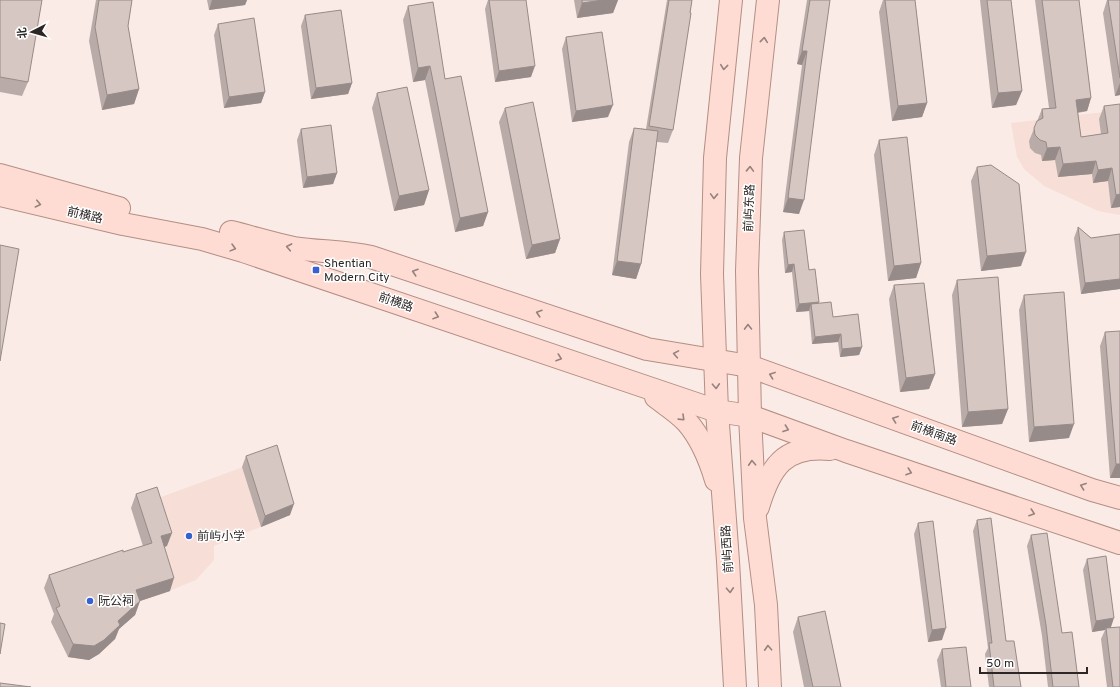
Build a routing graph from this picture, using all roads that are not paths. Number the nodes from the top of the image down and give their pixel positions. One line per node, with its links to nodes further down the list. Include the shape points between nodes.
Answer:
1 (731, 0): 5 (main road, one-way to 5, via 715,158 712,267)
2 (768, 0): 6 (main road, 前屿东路, one-way to 2, via 748,256 751,158)
3 (0, 175): 5 (main road, 前横路, one-way to 3, via 647,349 371,257 277,245 232,232 109,206)
4 (0, 195): 7 (main road, 前横路, one-way to 7, via 244,250)
5 (715, 360): 6 (main road, 前横路); 8 (main road, one-way to 8)
6 (749, 366): 9 (main road, 前屿东路); 11 (main road, 前横南路, one-way to 6)
7 (640, 386): 8 (main road, 前横路); 14 (main road, one-way to 14, via 675,411 687,423 711,464 717,485)
8 (717, 411): 9 (main road, 前横路); 14 (main road, 前屿西路)
9 (750, 416): 10 (main road, one-way to 10); 12 (main road, one-way to 9)
10 (846, 451): 12 (main road, via 805,449 789,455 770,477 762,492); 13 (main road, one-way to 13)
11 (1120, 498)
12 (755, 518): 16 (main road, one-way to 12, via 766,605)
13 (1120, 543)
14 (728, 561): 15 (main road, 前屿西路, one-way to 15)
15 (735, 687)
16 (770, 687)

